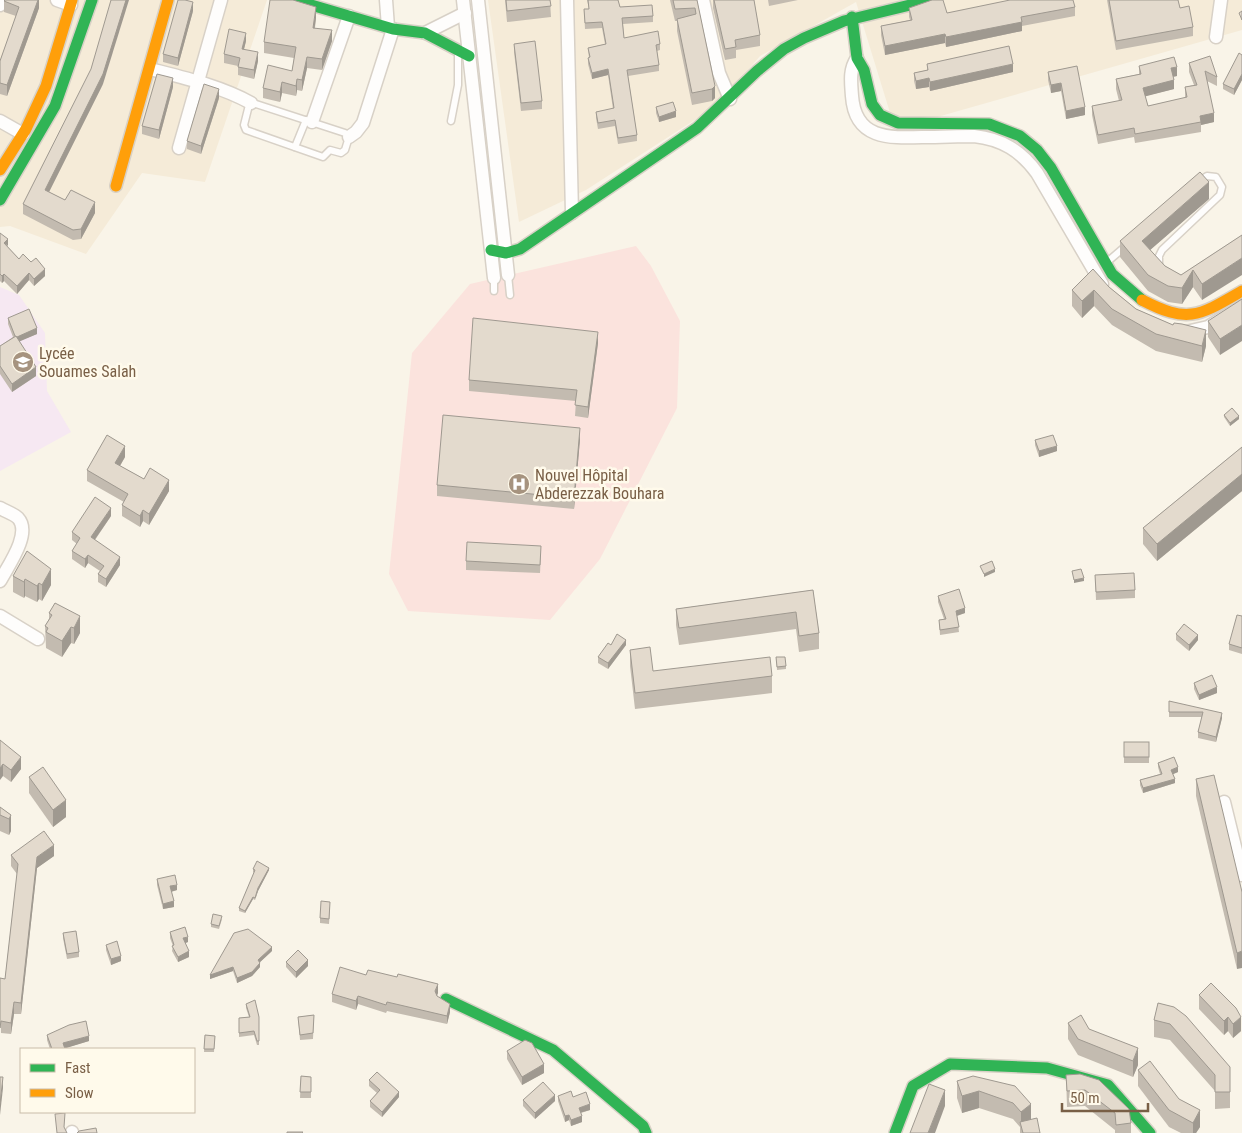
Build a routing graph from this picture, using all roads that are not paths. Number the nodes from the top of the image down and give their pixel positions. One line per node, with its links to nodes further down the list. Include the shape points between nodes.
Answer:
1 (2, 0): 14 (street)
2 (57, 0): 13 (street)
3 (92, 0): 38 (street, via 55,105)
4 (168, 0): 24 (street)
5 (221, 0): 25 (street)
6 (294, 0): 17 (street)
7 (386, 0): 19 (street)
8 (478, 0): 42 (street)
9 (567, 0): 39 (street)
10 (704, 0): 26 (street, via 719,73)
11 (931, 0): 16 (street)
12 (1221, 0): 21 (street)
13 (72, 2): 31 (street, via 46,86)
14 (0, 5)
15 (464, 6): 20 (street); 22 (street)
16 (873, 6): 18 (street)
17 (349, 16): 19 (street); 29 (street)
18 (852, 17): 23 (street); 26 (street, via 785,48)
19 (390, 28): 20 (street); 32 (street, via 362,123)
20 (425, 33): 22 (street)
21 (1216, 37)
22 (463, 53): 30 (lane); 41 (street)
23 (857, 58): 43 (street, via 864,70 872,104 880,115 892,122 989,124 1029,142 1051,168); 44 (street, via 851,74 852,100 857,117 869,130 894,138 974,136 1010,146 1030,162)
24 (150, 69): 25 (street); 36 (street)
25 (198, 81): 27 (street); 34 (street)
26 (730, 99): 39 (street, via 697,128)
27 (251, 103): 29 (lane); 33 (lane, via 244,125 246,130)
28 (0, 121): 31 (street)
29 (309, 121): 32 (lane, via 345,133); 33 (lane)
30 (451, 121)
31 (23, 134): 35 (street)
32 (349, 138): 33 (lane, via 344,152 330,150 324,157)
33 (295, 147)
34 (179, 148)
35 (0, 170)
36 (116, 186)
37 (1193, 187): 46 (lane, via 1212,176 1222,187 1220,195 1162,250 1158,263)
38 (0, 200)
39 (572, 213): 42 (street, via 520,249)
40 (1134, 238): 43 (lane)
41 (491, 250): 42 (street); 47 (street)
42 (506, 253): 45 (street)
43 (1105, 264): 44 (lane); 48 (street, via 1130,293 1152,307 1178,316 1201,313)
44 (1094, 274): 49 (street)
45 (508, 275): 50 (lane)
46 (1163, 275)
47 (494, 285)
48 (1242, 291)
49 (1109, 292)
50 (510, 295)
51 (1242, 306): 52 (street, via 1200,330)
52 (1172, 331)
53 (0, 508): 54 (street, via 18,518 22,533)
54 (0, 581)
55 (0, 616): 56 (street)
56 (38, 639)
57 (1224, 802): 58 (street)
58 (1242, 875)
59 (446, 999): 60 (street, via 553,1050)
60 (645, 1129)
61 (895, 1133): 62 (street, via 913,1086 950,1064 1047,1068 1108,1086)
62 (1150, 1133)

